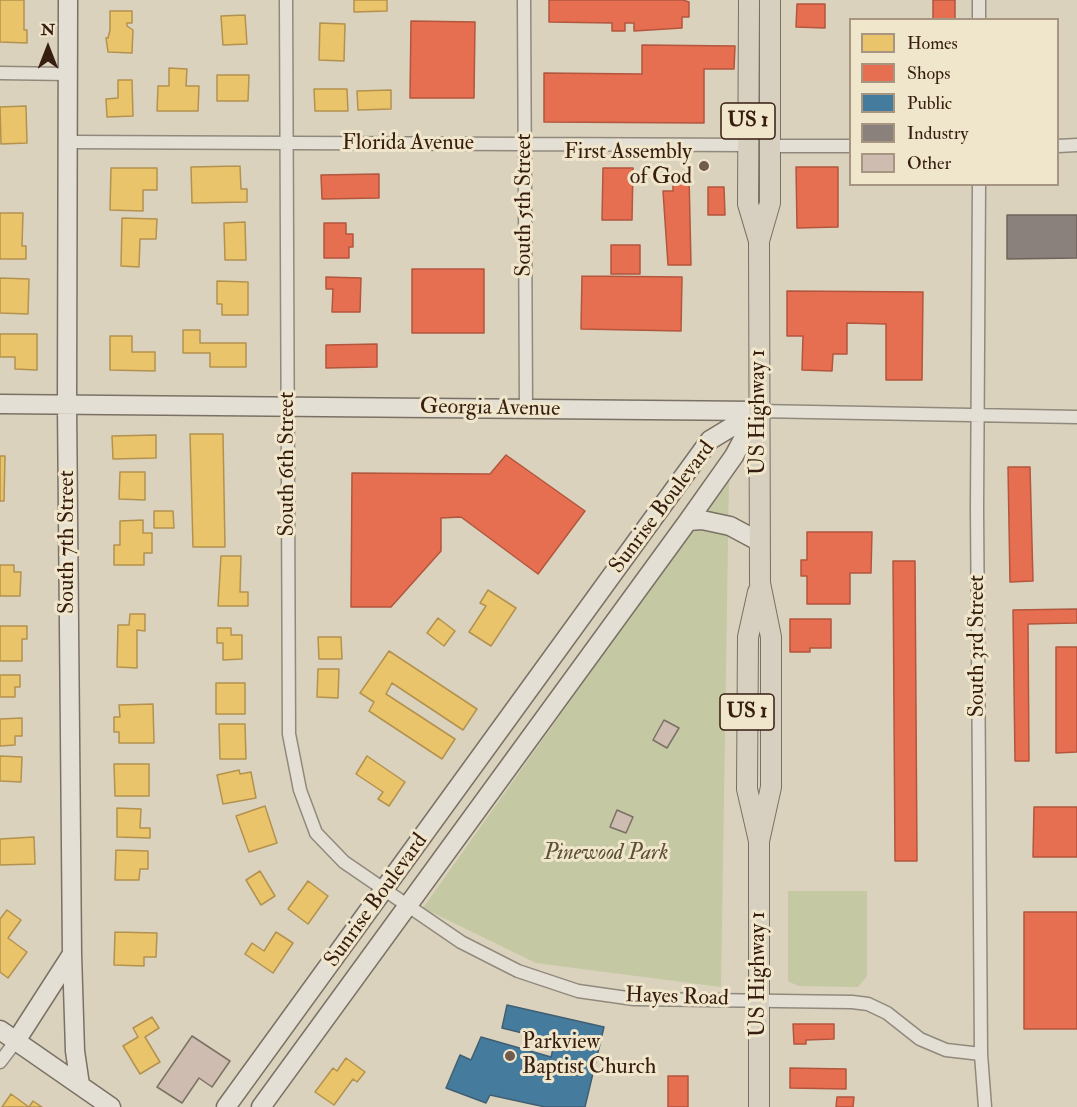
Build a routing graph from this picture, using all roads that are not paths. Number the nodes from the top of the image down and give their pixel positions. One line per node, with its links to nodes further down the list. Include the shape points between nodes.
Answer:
1 (68, 0): 9 (street, South 7th Street)
2 (286, 0): 11 (street, South 6th Street)
3 (524, 0): 12 (street, South 5th Street)
4 (749, 0): 13 (main road, US Highway 1 / US 1)
5 (771, 0): 15 (main road, US Highway 1 / US 1)
6 (979, 0): 7 (street)
7 (979, 18)
8 (0, 73): 9 (street)
9 (68, 74): 10 (street, South 7th Street)
10 (68, 142): 11 (street, Florida Avenue); 21 (street, South 7th Street)
11 (286, 143): 12 (street, Florida Avenue); 22 (street, South 6th Street)
12 (525, 144): 13 (street, Florida Avenue); 23 (street, South 5th Street)
13 (748, 145): 19 (main road, US Highway 1 / US 1, via 748,204)
14 (1077, 145): 17 (street)
15 (770, 146): 16 (street); 19 (main road, US Highway 1 / US 1, via 770,203)
16 (849, 146)
17 (1059, 146)
18 (979, 186): 25 (street, South 3rd Street)
19 (759, 241): 24 (main road, US Highway 1 / US 1)
20 (0, 404): 21 (street, Georgia Avenue)
21 (67, 405): 22 (street, Georgia Avenue); 31 (street, South 7th Street)
22 (287, 407): 23 (street, Georgia Avenue); 29 (street, South 6th Street, via 289,734 300,790 316,833 344,862)
23 (526, 409): 24 (street, Georgia Avenue)
24 (758, 411): 25 (street, Georgia Avenue); 27 (street, Sunrise Boulevard, via 734,456); 28 (main road, US Highway 1 / US 1); 29 (street, Sunrise Boulevard, via 710,440)
25 (980, 415): 26 (street, Georgia Avenue); 35 (street, South 3rd Street, via 977,427)
26 (1077, 417)
27 (688, 521): 28 (street, via 730,526); 30 (street, Sunrise Boulevard)
28 (760, 542): 32 (main road, US Highway 1 / US 1, via 760,583 771,637 771,787 759,841)
29 (385, 890): 30 (street, Hayes Road); 39 (street, Sunrise Boulevard)
30 (408, 907): 32 (street, Hayes Road, via 461,942 509,966 578,991 634,999); 40 (street, Sunrise Boulevard)
31 (72, 954): 34 (street); 37 (street, South 7th Street)
32 (759, 1000): 35 (street, Hayes Road, via 868,1004 928,1042 953,1052); 41 (main road, US Highway 1 / US 1)
33 (0, 1030): 34 (street)
34 (16, 1041): 36 (street); 37 (street)
35 (981, 1054): 42 (street, South 3rd Street)
36 (0, 1062)
37 (80, 1085): 38 (street)
38 (111, 1107)
39 (226, 1107)
40 (261, 1107)
41 (759, 1107)
42 (985, 1107)

